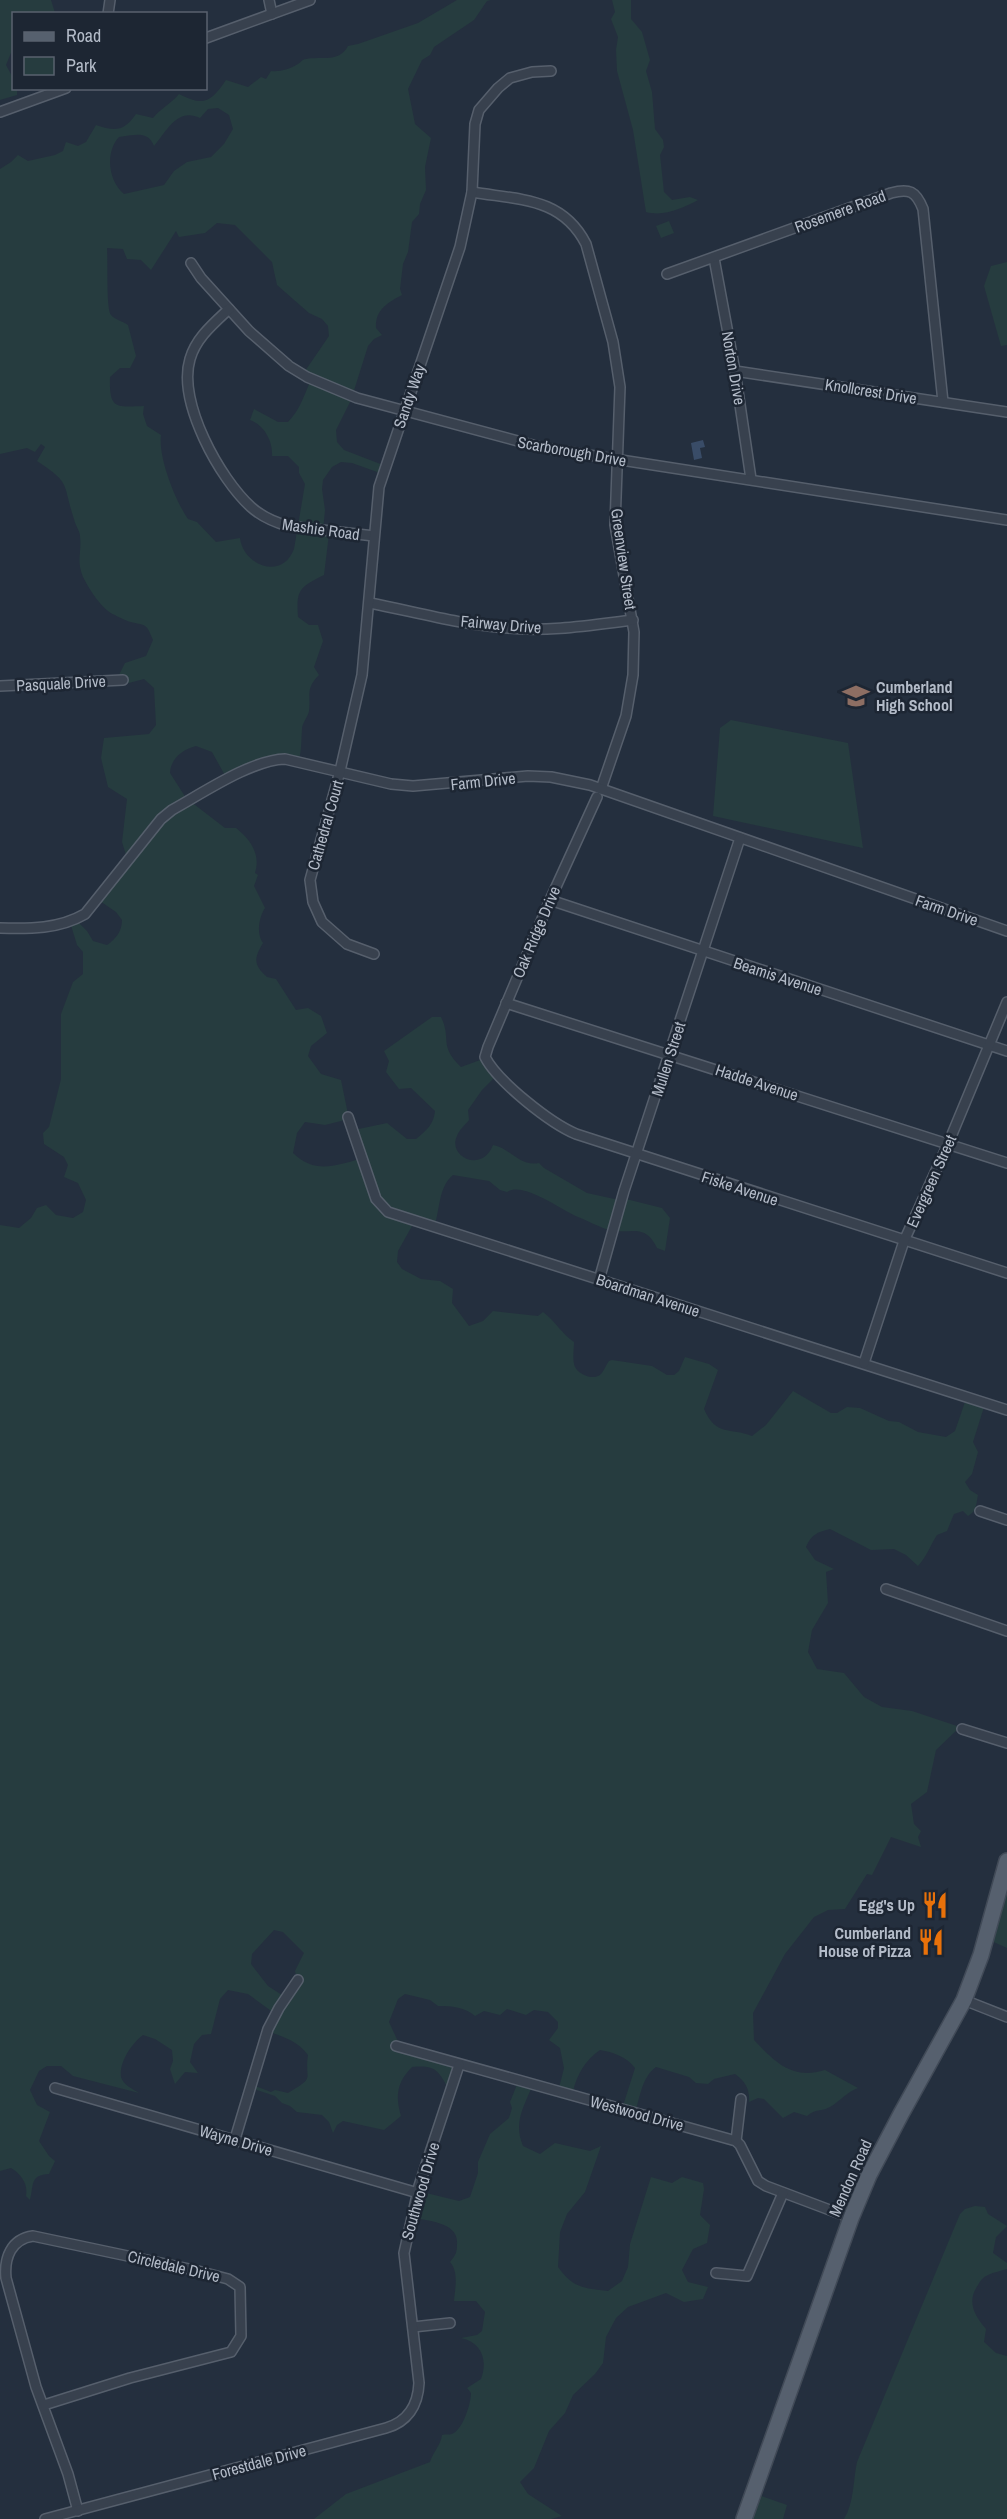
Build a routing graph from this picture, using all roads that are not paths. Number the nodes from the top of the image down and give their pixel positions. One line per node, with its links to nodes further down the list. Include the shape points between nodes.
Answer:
1 (269, 0): 3 (street)
2 (310, 0): 3 (street)
3 (272, 14): 4 (street)
4 (207, 38)
5 (551, 71): 8 (street, Sandy Way, via 510,78 479,110)
6 (60, 90): 7 (street)
7 (0, 112)
8 (472, 192): 15 (street, Sandy Way, via 452,273); 17 (street, Greenview Street, via 545,206 558,211 580,232 613,342 621,405)
9 (714, 258): 11 (street, Rosemere Road); 13 (street, Norton Drive); 14 (street, Rosemere Road, via 891,192 913,192 923,209)
10 (190, 263): 12 (street, Scarborough Drive)
11 (667, 274)
12 (229, 309): 15 (street, Scarborough Drive, via 266,346 308,377 357,398); 20 (street, Mashie Road, via 200,339 188,366 190,398 215,459 250,506 275,522)
13 (735, 371): 14 (street, Knollcrest Drive); 18 (street, Norton Drive)
14 (943, 402): 16 (street, Knollcrest Drive)
15 (404, 411): 17 (street, Scarborough Drive, via 544,448); 20 (street, Sandy Way, via 379,487)
16 (1007, 412)
17 (618, 460): 18 (street, Scarborough Drive); 22 (street, Greenview Street, via 615,525)
18 (752, 479): 19 (street, Scarborough Drive)
19 (1007, 520)
20 (374, 537): 21 (street, Sandy Way)
21 (370, 603): 22 (street, Fairway Drive, via 509,628 552,629); 25 (street, Sandy Way, via 362,675)
22 (633, 620): 26 (street, Greenview Street, via 630,698)
23 (123, 680): 24 (street, Pasquale Drive)
24 (0, 686)
25 (340, 771): 26 (street, Farm Drive, via 412,786 528,776 557,778); 29 (street, Farm Drive, via 285,759 253,767 161,819 85,914 50,927); 32 (street, Cathedral Court, via 312,869 310,891 316,912 329,930 347,944)
26 (599, 793): 27 (street, Farm Drive); 28 (street, Oak Ridge Drive)
27 (740, 838): 30 (street, Farm Drive); 31 (street, Mullen Street)
28 (550, 900): 31 (street, Beamis Avenue); 34 (street, Oak Ridge Drive)
29 (0, 928)
30 (1007, 931)
31 (702, 951): 35 (street, Beamis Avenue); 37 (street, Mullen Street)
32 (374, 954)
33 (1007, 1002): 35 (street, Evergreen Street)
34 (506, 1003): 37 (street, Hadde Avenue); 38 (street, Oak Ridge Drive, via 485,1057)
35 (989, 1045): 36 (street, Beamis Avenue); 40 (street, Evergreen Street)
36 (1007, 1051)
37 (670, 1055): 40 (street, Hadde Avenue); 41 (street, Mullen Street)
38 (492, 1069): 41 (street, Fiske Avenue, via 564,1130)
39 (348, 1117): 45 (street, Boardman Avenue, via 376,1199 388,1212)
40 (948, 1144): 42 (street, Hadde Avenue); 43 (street, Evergreen Street)
41 (637, 1154): 43 (street, Fiske Avenue); 45 (street, Mullen Street)
42 (1007, 1163)
43 (904, 1241): 44 (street, Fiske Avenue); 46 (street, Evergreen Street)
44 (1007, 1273)
45 (599, 1280): 46 (street, Boardman Avenue)
46 (864, 1363): 47 (street, Boardman Avenue)
47 (1007, 1410)
48 (980, 1511): 49 (street)
49 (1007, 1520)
50 (886, 1589): 51 (street)
51 (1007, 1631)
52 (962, 1729): 53 (street)
53 (1007, 1743)
54 (1007, 1861): 56 (main road, Mendon Road)
55 (298, 1980): 62 (street, via 268,2029)
56 (964, 2000): 57 (street); 66 (main road, Mendon Road, via 869,2175)
57 (1007, 2017)
58 (396, 2046): 59 (street, Westwood Drive)
59 (459, 2065): 63 (street, Westwood Drive); 64 (street, Southwood Drive)
60 (55, 2088): 62 (street, Wayne Drive)
61 (741, 2099): 63 (street)
62 (235, 2139): 64 (street, Wayne Drive)
63 (736, 2141): 65 (street, via 758,2181)
64 (418, 2193): 69 (street, Southwood Drive, via 404,2253)
65 (783, 2193): 66 (street); 67 (street, via 747,2276)
66 (851, 2218): 74 (main road, Mendon Road)
67 (716, 2273)
68 (450, 2323): 69 (street)
69 (413, 2327): 70 (street, Southwood Drive)
70 (417, 2356): 72 (street, Forestdale Drive, via 419,2393 408,2415 397,2425)
71 (44, 2405): 71 (street, Circledale Drive, via 6,2277 10,2250 24,2237 66,2242 194,2270 228,2279 240,2287 241,2336 231,2352); 72 (street, Circledale Drive)
72 (78, 2511): 73 (street, Forestdale Drive)
73 (45, 2519)
74 (744, 2519)

